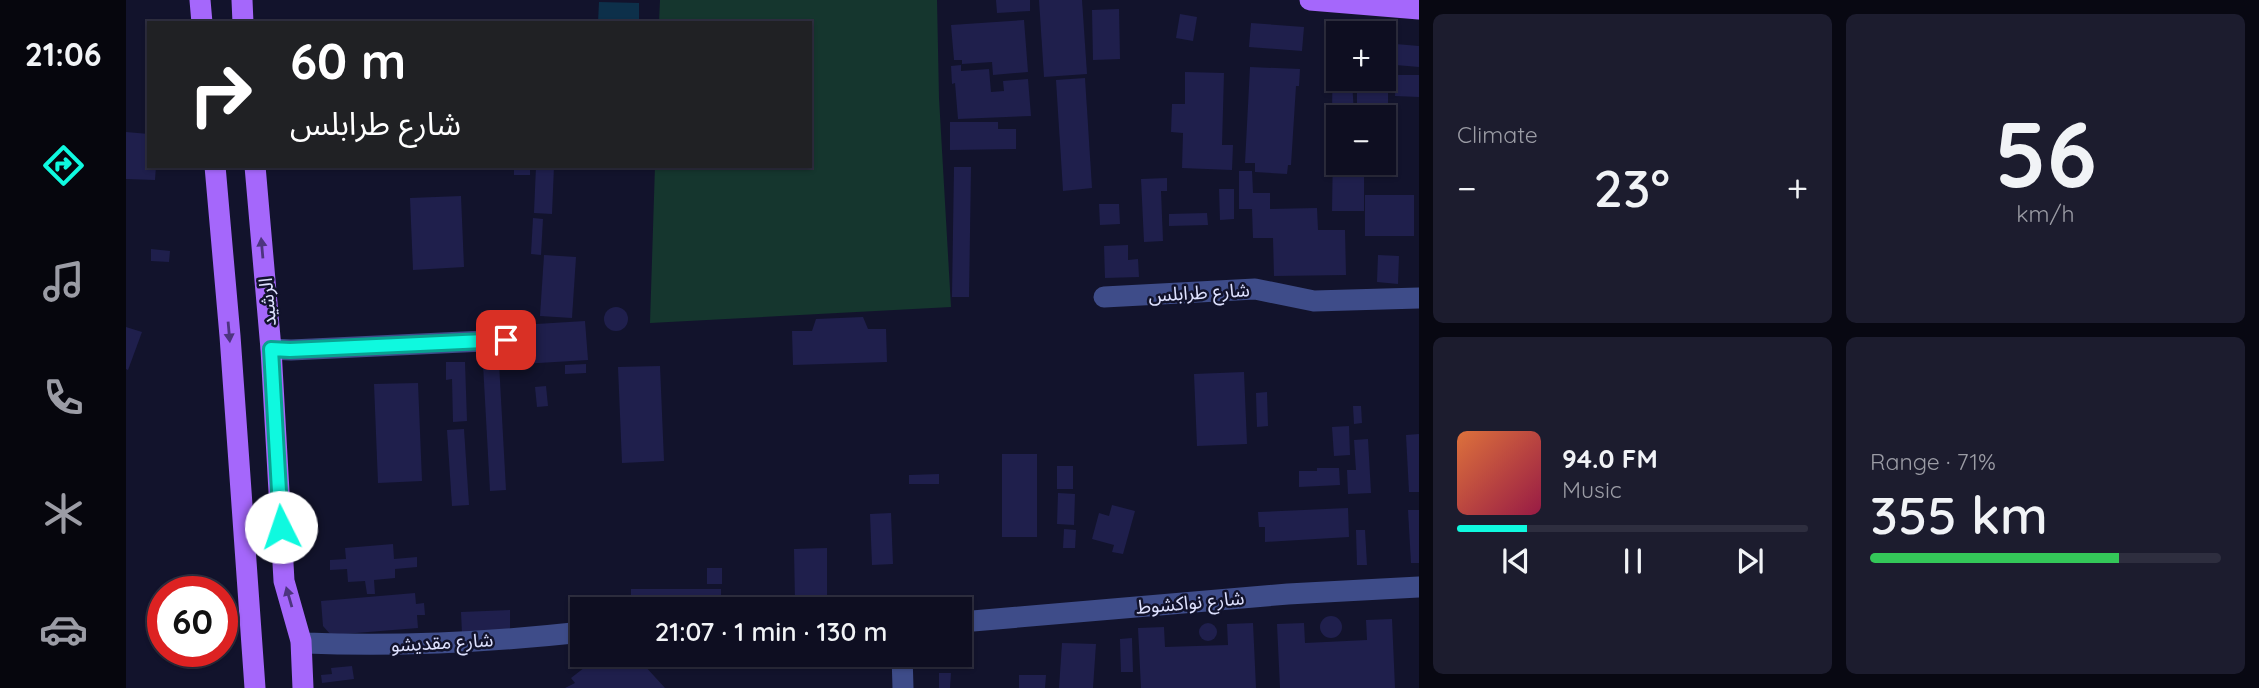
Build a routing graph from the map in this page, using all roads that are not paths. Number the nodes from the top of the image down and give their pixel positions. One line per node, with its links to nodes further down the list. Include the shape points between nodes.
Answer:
1 (200, 0): 5 (main road)
2 (242, 0): 6 (main road)
3 (1310, 0): 4 (main road)
4 (1419, 9)
5 (202, 21)
6 (243, 21)
7 (215, 168): 18 (main road, الرشيد, one-way to 18)
8 (255, 168): 12 (main road, الرشيد, one-way to 8)
9 (1104, 297): 10 (street, شارع طرابلس, via 1255,289 1314,301)
10 (1419, 298)
11 (506, 340): 12 (street)
12 (271, 349): 16 (main road, الرشيد, one-way to 12, via 284,581)
13 (1419, 587): 14 (street, شارع نواكشوط)
14 (972, 621)
15 (570, 634): 16 (street, شارع مقديشو, via 368,646)
16 (301, 641): 19 (main road, الرشيد)
17 (902, 667): 20 (street)
18 (256, 688)
19 (303, 688)
20 (903, 688)

